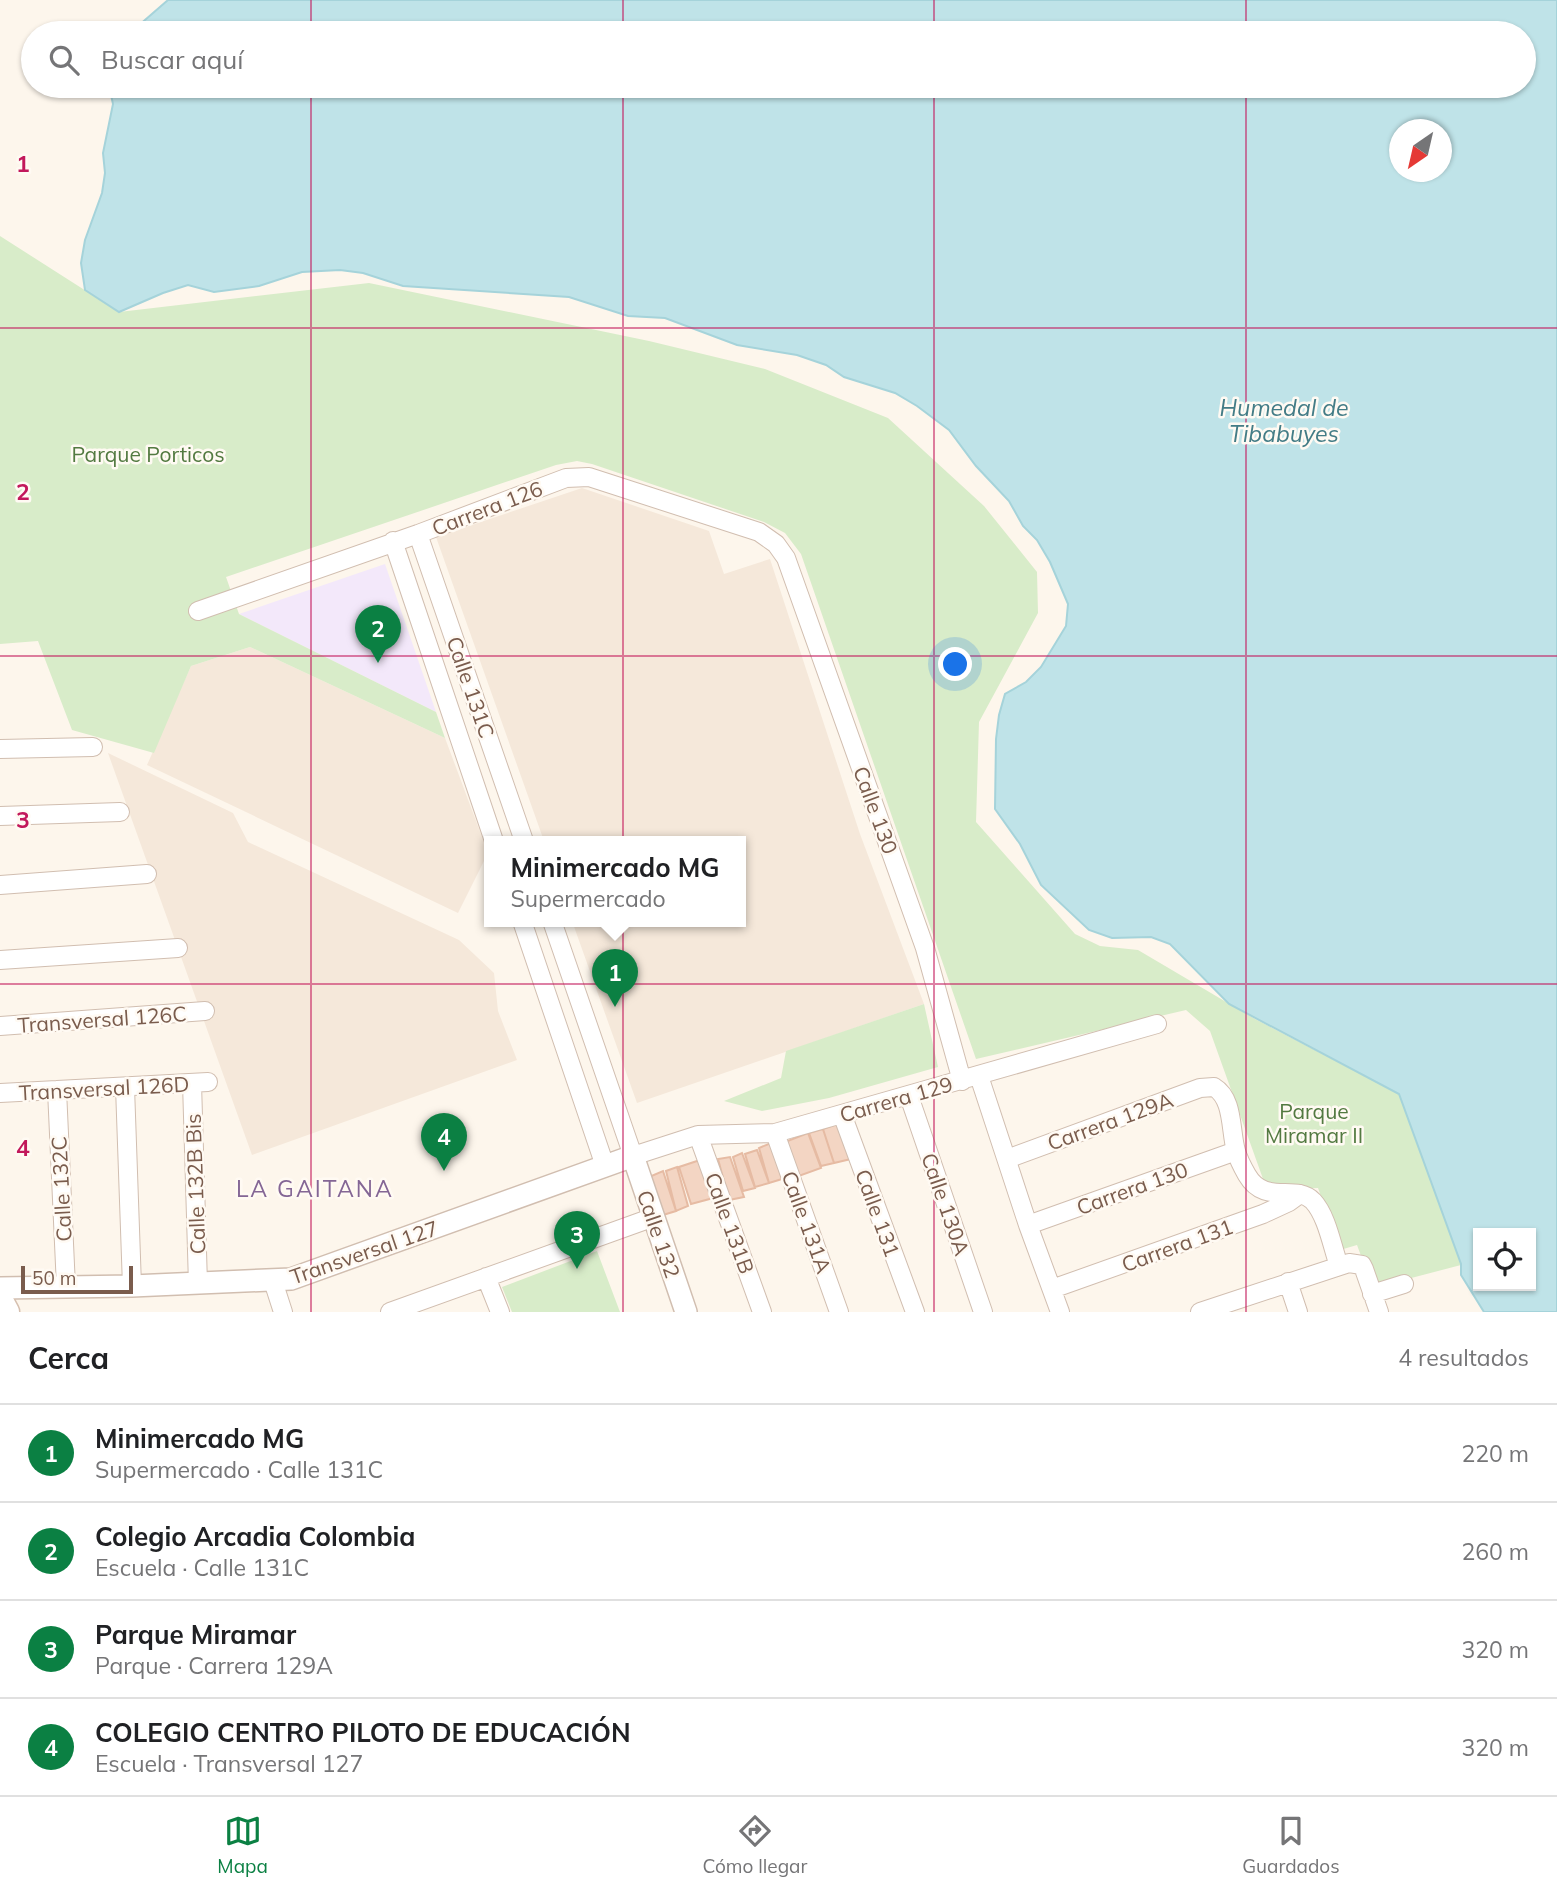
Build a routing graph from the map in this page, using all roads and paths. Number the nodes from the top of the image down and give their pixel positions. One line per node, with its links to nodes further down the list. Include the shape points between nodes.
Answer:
1 (418, 534): 2 (street, Carrera 126); 3 (street, Carrera 126, via 566,478 589,477 760,532); 10 (street, Calle 131C)
2 (393, 541): 4 (street, Carrera 126); 9 (street, Calle 131C)
3 (776, 544): 20 (street, Calle 130, via 786,558)
4 (198, 611)
5 (93, 747): 6 (street)
6 (0, 749)
7 (120, 812): 8 (street)
8 (0, 816)
9 (492, 836)
10 (522, 836)
11 (146, 874): 12 (street)
12 (0, 885)
13 (524, 927): 32 (street)
14 (554, 927): 30 (street)
15 (178, 948): 16 (street)
16 (0, 960)
17 (205, 1012): 19 (street, Transversal 126C)
18 (1157, 1024): 20 (street, Carrera 129)
19 (0, 1026)
20 (970, 1078): 25 (street, Carrera 129); 31 (street, Calle 130)
21 (200, 1083): 22 (street, Transversal 126D); 40 (street, Calle 132B Bis)
22 (125, 1087): 23 (street, Transversal 126D); 42 (street)
23 (57, 1090): 24 (street, Transversal 126D); 43 (street, Calle 132C)
24 (0, 1093)
25 (909, 1096): 26 (street, Carrera 129); 57 (street, Calle 130A)
26 (842, 1114): 27 (street, Carrera 129); 56 (street, Calle 131)
27 (775, 1133): 28 (street, Carrera 129); 55 (street, Calle 131A)
28 (698, 1135): 30 (street, Carrera 129); 54 (street, Calle 131B)
29 (1236, 1151): 31 (street, Carrera 129A, via 1224,1097 1213,1087); 33 (street, via 1248,1177 1260,1189); 35 (street, Carrera 130)
30 (633, 1156): 32 (street, Transversal 127); 34 (street, Calle 132)
31 (1007, 1159): 35 (street, Calle 130)
32 (605, 1166): 38 (street, Transversal 127, via 302,1277)
33 (1300, 1194): 36 (street, via 1318,1207); 45 (street, Carrera 131, via 1263,1214)
34 (654, 1217): 37 (street); 53 (street, Calle 132)
35 (1028, 1225): 45 (street, Calle 130)
36 (1339, 1266): 39 (street); 46 (street, via 1362,1265)
37 (486, 1278): 51 (street); 52 (street)
38 (273, 1282): 40 (street, Transversal 127); 50 (street)
39 (1287, 1282): 48 (street); 60 (street)
40 (198, 1284): 42 (street, Transversal 127)
41 (1404, 1284): 46 (street)
42 (132, 1286): 43 (street, Transversal 127)
43 (66, 1287): 44 (street, Transversal 127)
44 (0, 1288)
45 (1052, 1290): 58 (street, Calle 130)
46 (1372, 1294): 61 (street)
47 (0, 1299): 49 (main road)
48 (1223, 1308): 59 (street)
49 (7, 1312)
50 (284, 1312)
51 (390, 1312)
52 (500, 1312)
53 (686, 1312)
54 (762, 1312)
55 (839, 1312)
56 (915, 1312)
57 (984, 1312)
58 (1060, 1312)
59 (1200, 1312)
60 (1298, 1312)
61 (1379, 1312)

